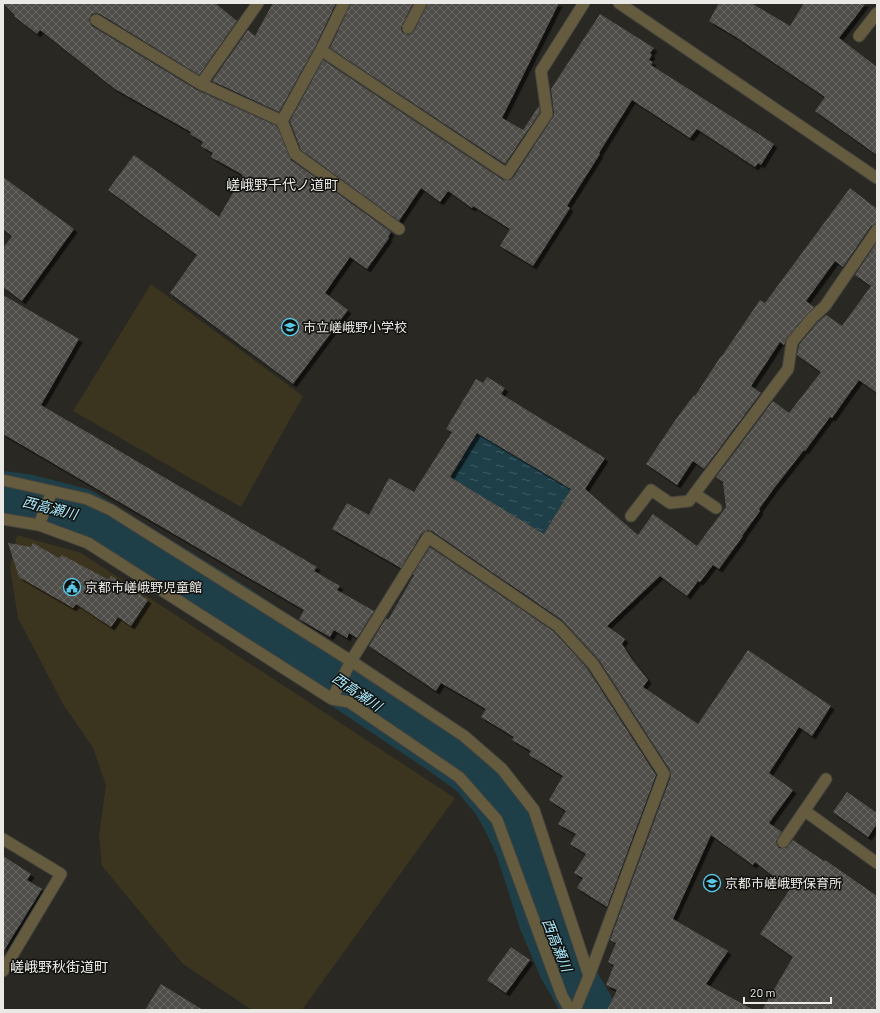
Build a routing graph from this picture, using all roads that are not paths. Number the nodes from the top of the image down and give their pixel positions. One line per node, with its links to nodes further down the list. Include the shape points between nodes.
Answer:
1 (258, 3): 11 (street)
2 (344, 3): 10 (street)
3 (421, 3): 8 (street)
4 (584, 3): 10 (street, via 541,71 547,114 507,174)
5 (619, 3): 13 (street)
6 (877, 13): 9 (street)
7 (96, 20): 11 (street)
8 (408, 28)
9 (859, 36)
10 (321, 50): 12 (street)
11 (201, 84): 12 (street)
12 (282, 121): 14 (street, via 294,154)
13 (877, 178)
14 (399, 229)
15 (877, 230): 18 (street, via 825,306 792,342 788,369)
16 (3, 480): 17 (street)
17 (52, 491): 22 (street); 23 (street, via 87,499 111,510)
18 (695, 494): 19 (street); 20 (street, via 689,501 670,503 651,490)
19 (716, 508)
20 (631, 516)
21 (3, 519): 22 (street)
22 (40, 525): 24 (street, via 88,543)
23 (351, 661): 24 (street); 31 (street, via 464,736 502,769 534,810); 31 (street, via 428,537 558,626 593,664 664,774)
24 (332, 699): 32 (street, via 349,702 459,777 497,820 562,996)
25 (826, 779): 26 (street)
26 (805, 811): 28 (street); 29 (street)
27 (3, 839): 30 (street, via 61,874)
28 (784, 842)
29 (877, 863)
30 (3, 971)
31 (589, 976): 33 (street)
32 (570, 1010)
33 (575, 1010)

